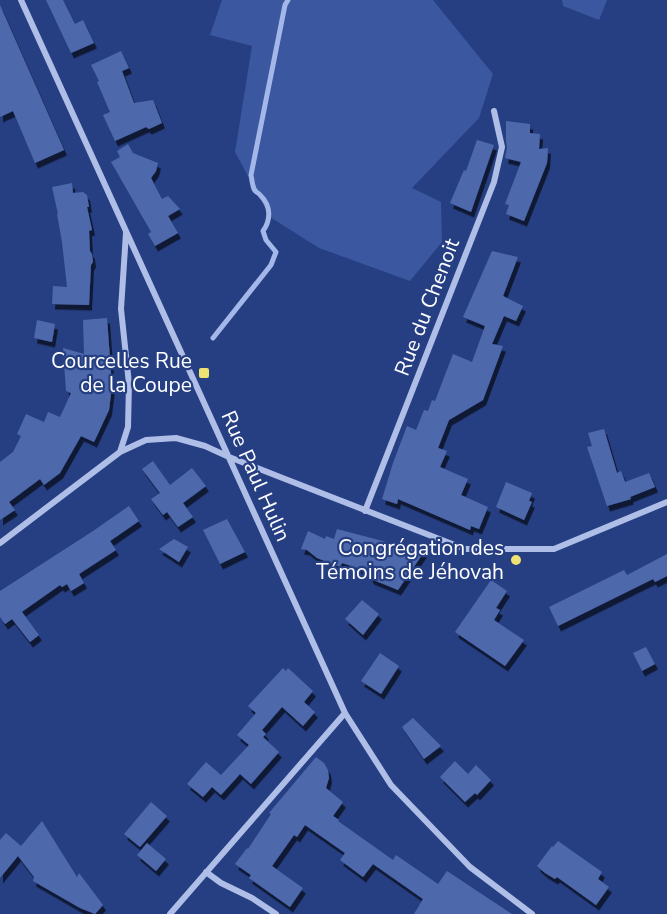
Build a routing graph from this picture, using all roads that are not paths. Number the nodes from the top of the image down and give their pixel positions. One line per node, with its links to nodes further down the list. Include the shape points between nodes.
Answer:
1 (21, 0): 3 (street, Rue Paul Hulin)
2 (494, 111): 7 (street, Rue du Chenoit, via 502,147 494,182)
3 (126, 229): 4 (street, via 121,309 129,384 128,426); 5 (street, Rue Paul Hulin)
4 (120, 452): 5 (street, via 146,440 176,438); 8 (street)
5 (229, 457): 7 (street); 9 (street, Rue Paul Hulin)
6 (667, 502): 7 (street, via 554,549 465,549)
7 (365, 511)
8 (0, 543)
9 (345, 713): 10 (street); 13 (street, Rue Paul Hulin, via 391,786 470,867)
10 (206, 872): 11 (street); 12 (street)
11 (170, 914)
12 (276, 914)
13 (532, 914)

